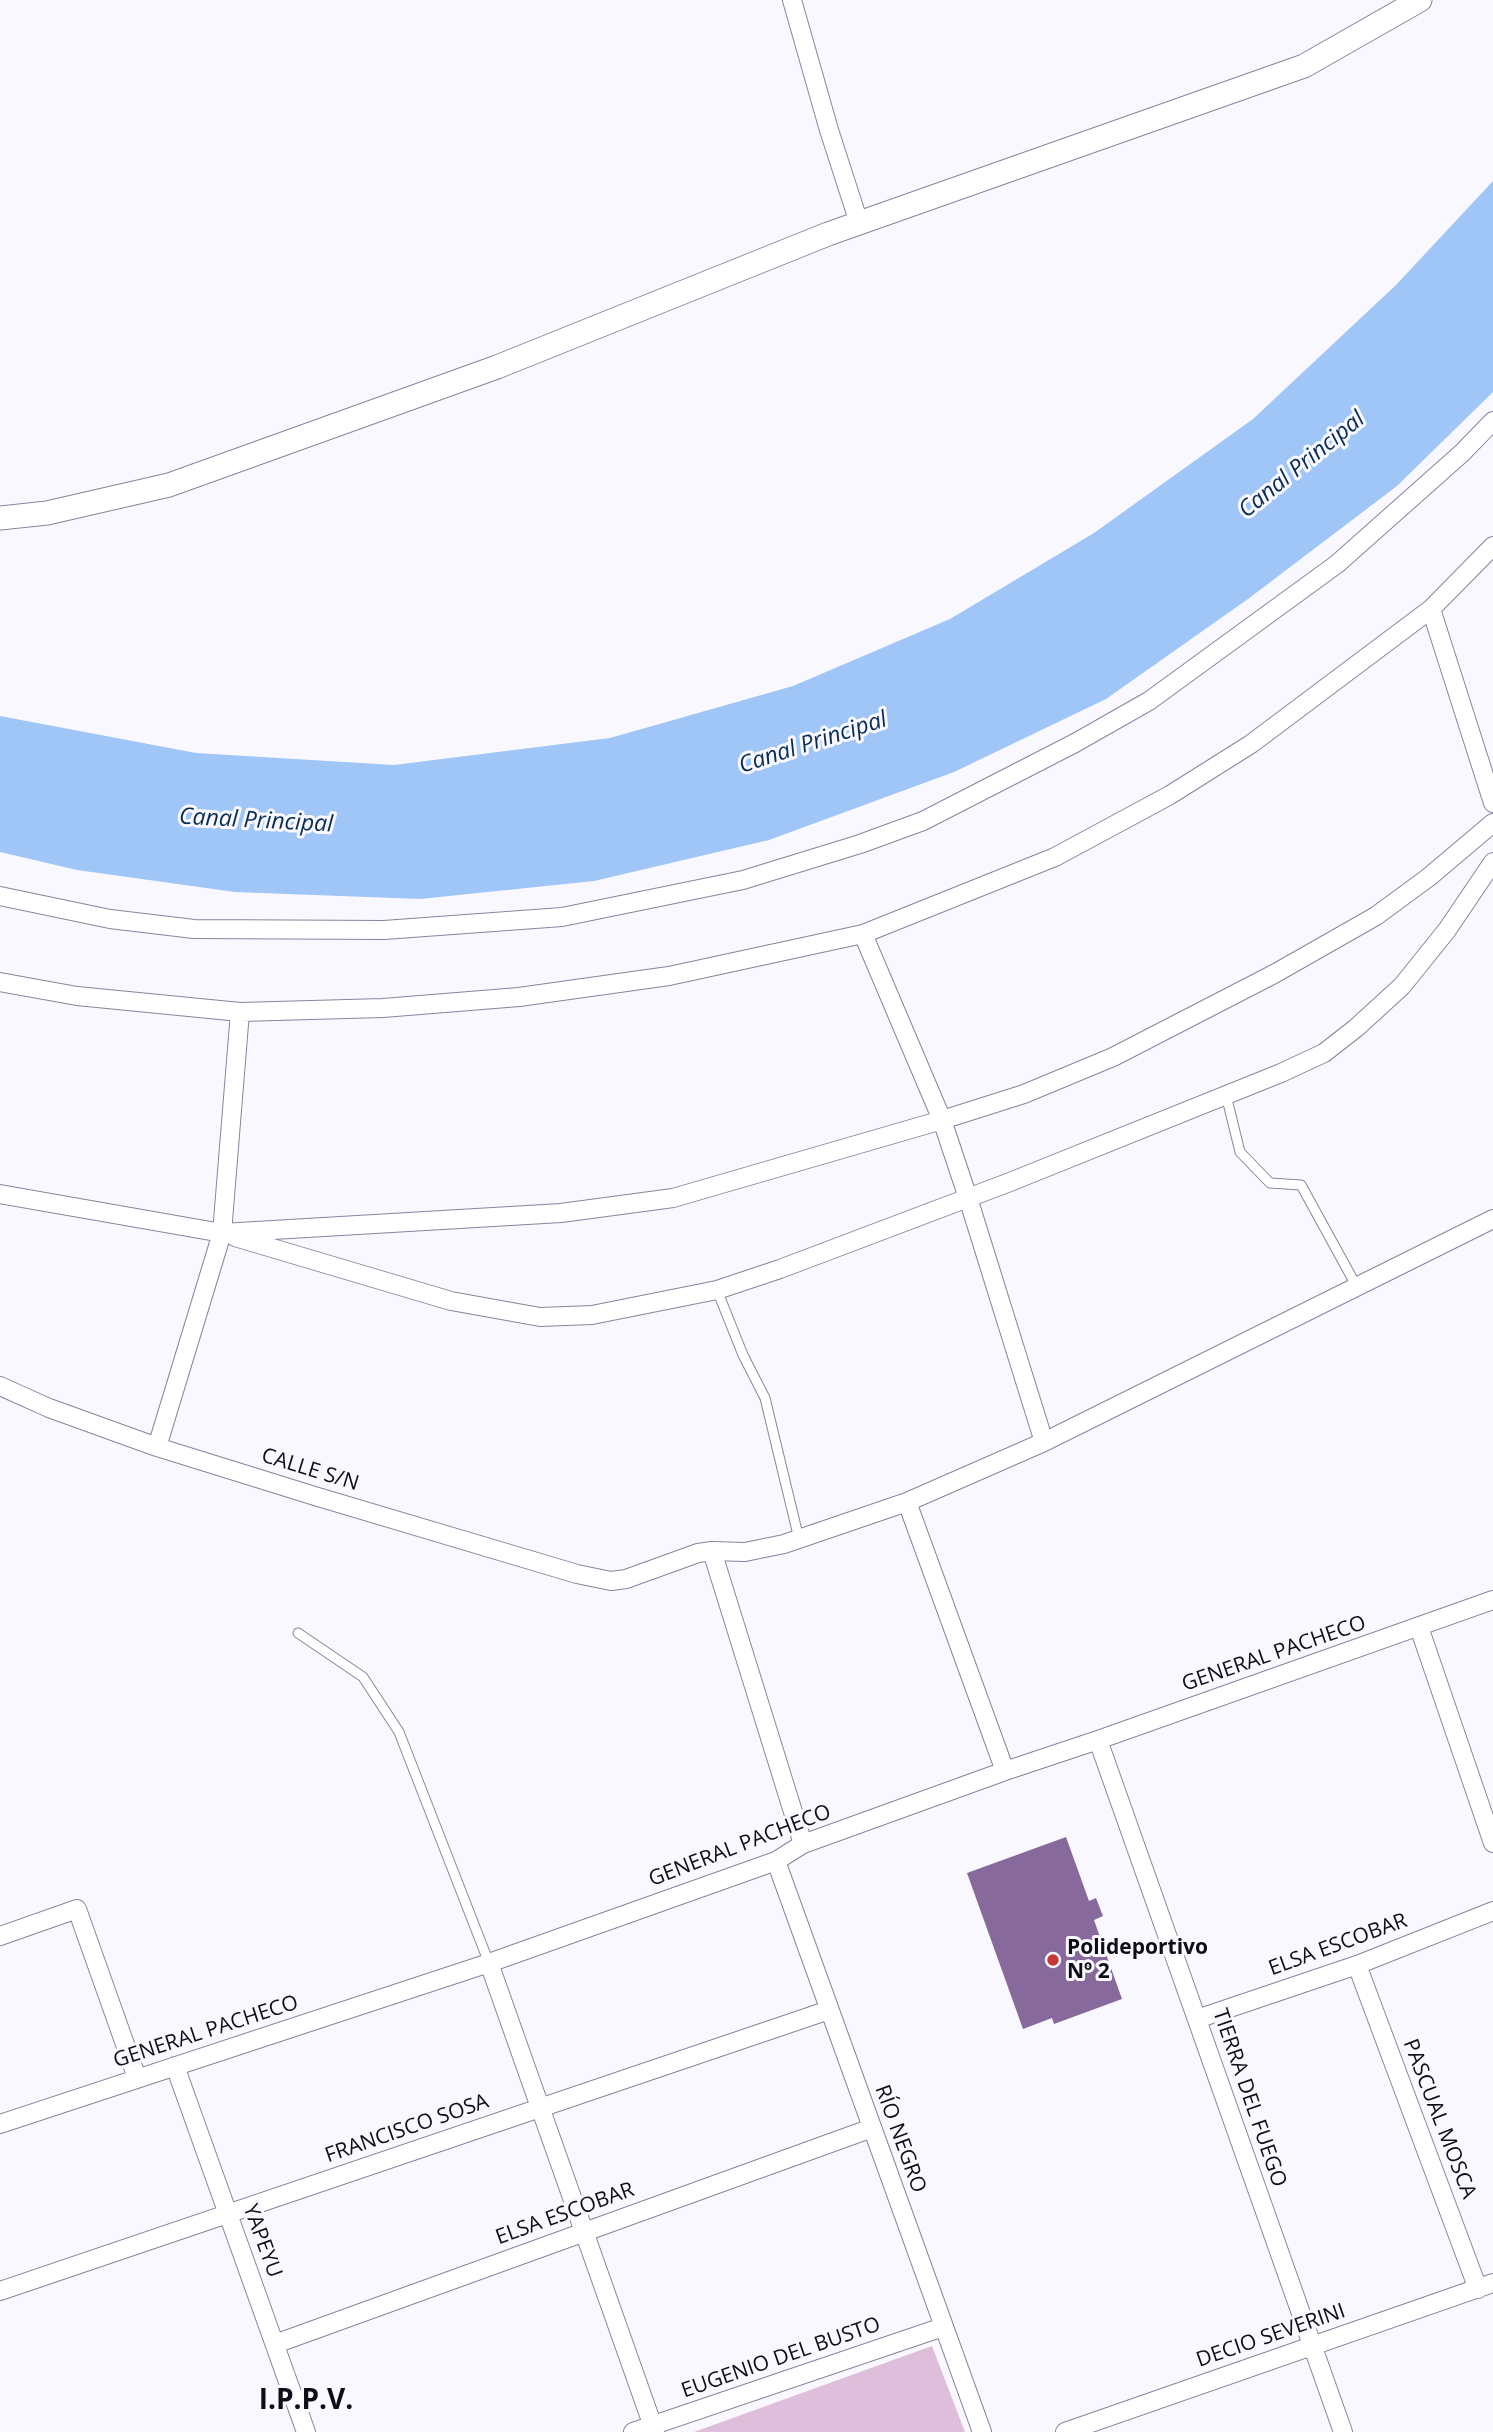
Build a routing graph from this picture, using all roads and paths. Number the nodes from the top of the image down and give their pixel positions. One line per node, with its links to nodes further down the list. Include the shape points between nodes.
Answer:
1 (792, 0): 3 (street)
2 (1420, 0): 3 (street, via 1304,66)
3 (859, 223): 5 (street, via 497,367 169,485 47,513)
4 (1493, 421): 11 (street, via 1337,564 1149,701 923,821 860,844 743,880 562,917 384,930 194,929 110,919)
5 (0, 518)
6 (1493, 545): 7 (street)
7 (1431, 609): 8 (street); 12 (street, via 1251,744 1170,795 1055,858)
8 (1493, 803)
9 (1493, 823): 16 (street, via 1376,916 1274,974 1114,1057 1024,1094)
10 (1493, 862): 15 (street, via 1402,986 1356,1028 1324,1053)
11 (0, 896)
12 (863, 934): 14 (street, via 669,976 519,997 383,1008); 16 (street)
13 (0, 982): 14 (street, via 77,996)
14 (240, 1012): 20 (street)
15 (1226, 1096): 18 (street); 21 (lane, via 1240,1152 1270,1183 1301,1185)
16 (942, 1120): 18 (street); 20 (street, via 661,1200 561,1213)
17 (0, 1194): 20 (street)
18 (968, 1198): 22 (street); 24 (street)
19 (1493, 1219): 21 (street)
20 (222, 1233): 22 (street, via 452,1301 540,1317 592,1315); 25 (street)
21 (1357, 1287): 24 (street)
22 (717, 1290): 27 (lane, via 765,1398)
23 (0, 1386): 25 (street, CALLE S/N)
24 (1044, 1442): 26 (street)
25 (158, 1447): 28 (street, CALLE S/N, via 611,1581)
26 (907, 1502): 27 (street); 33 (street)
27 (799, 1539): 28 (street, via 762,1550)
28 (712, 1551): 35 (street)
29 (1493, 1600): 30 (street, GENERAL PACHECO)
30 (1419, 1627): 32 (street, GENERAL PACHECO); 34 (street)
31 (298, 1633): 39 (lane, via 363,1677 399,1731)
32 (1098, 1740): 33 (street, GENERAL PACHECO); 42 (street, TIERRA DEL FUEGO)
33 (1005, 1771): 35 (street, GENERAL PACHECO)
34 (1493, 1843)
35 (803, 1844): 36 (street, GENERAL PACHECO)
36 (776, 1861): 39 (street, GENERAL PACHECO); 41 (street, RÍO NEGRO)
37 (1493, 1911): 40 (street, ELSA ESCOBAR)
38 (0, 1936): 44 (street, via 77,1909)
39 (489, 1963): 43 (street, GENERAL PACHECO); 45 (street)
40 (1357, 1965): 42 (street, ELSA ESCOBAR); 50 (street, PASCUAL MOSCA)
41 (829, 2010): 45 (street, FRANCISCO SOSA); 47 (street, RÍO NEGRO)
42 (1196, 2019): 54 (street, TIERRA DEL FUEGO)
43 (175, 2066): 44 (street, GENERAL PACHECO); 48 (street, YAPEYU)
44 (137, 2078): 46 (street, GENERAL PACHECO)
45 (541, 2108): 48 (street, FRANCISCO SOSA); 49 (street)
46 (0, 2124)
47 (872, 2128): 49 (street, ELSA ESCOBAR); 52 (street, RÍO NEGRO)
48 (228, 2214): 51 (street, FRANCISCO SOSA); 53 (street, YAPEYU)
49 (584, 2231): 53 (street, ELSA ESCOBAR); 55 (street)
50 (1486, 2286): 54 (street, DECIO SEVERINI)
51 (0, 2291)
52 (943, 2326): 55 (street, EUGENIO DEL BUSTO); 58 (street, RÍO NEGRO)
53 (275, 2344): 56 (street, YAPEYU)
54 (1311, 2346): 59 (street, DECIO SEVERINI); 60 (street, TIERRA DEL FUEGO)
55 (654, 2429): 57 (street, EUGENIO DEL BUSTO)
56 (306, 2432)
57 (633, 2432)
58 (982, 2432)
59 (1065, 2432)
60 (1343, 2432)

